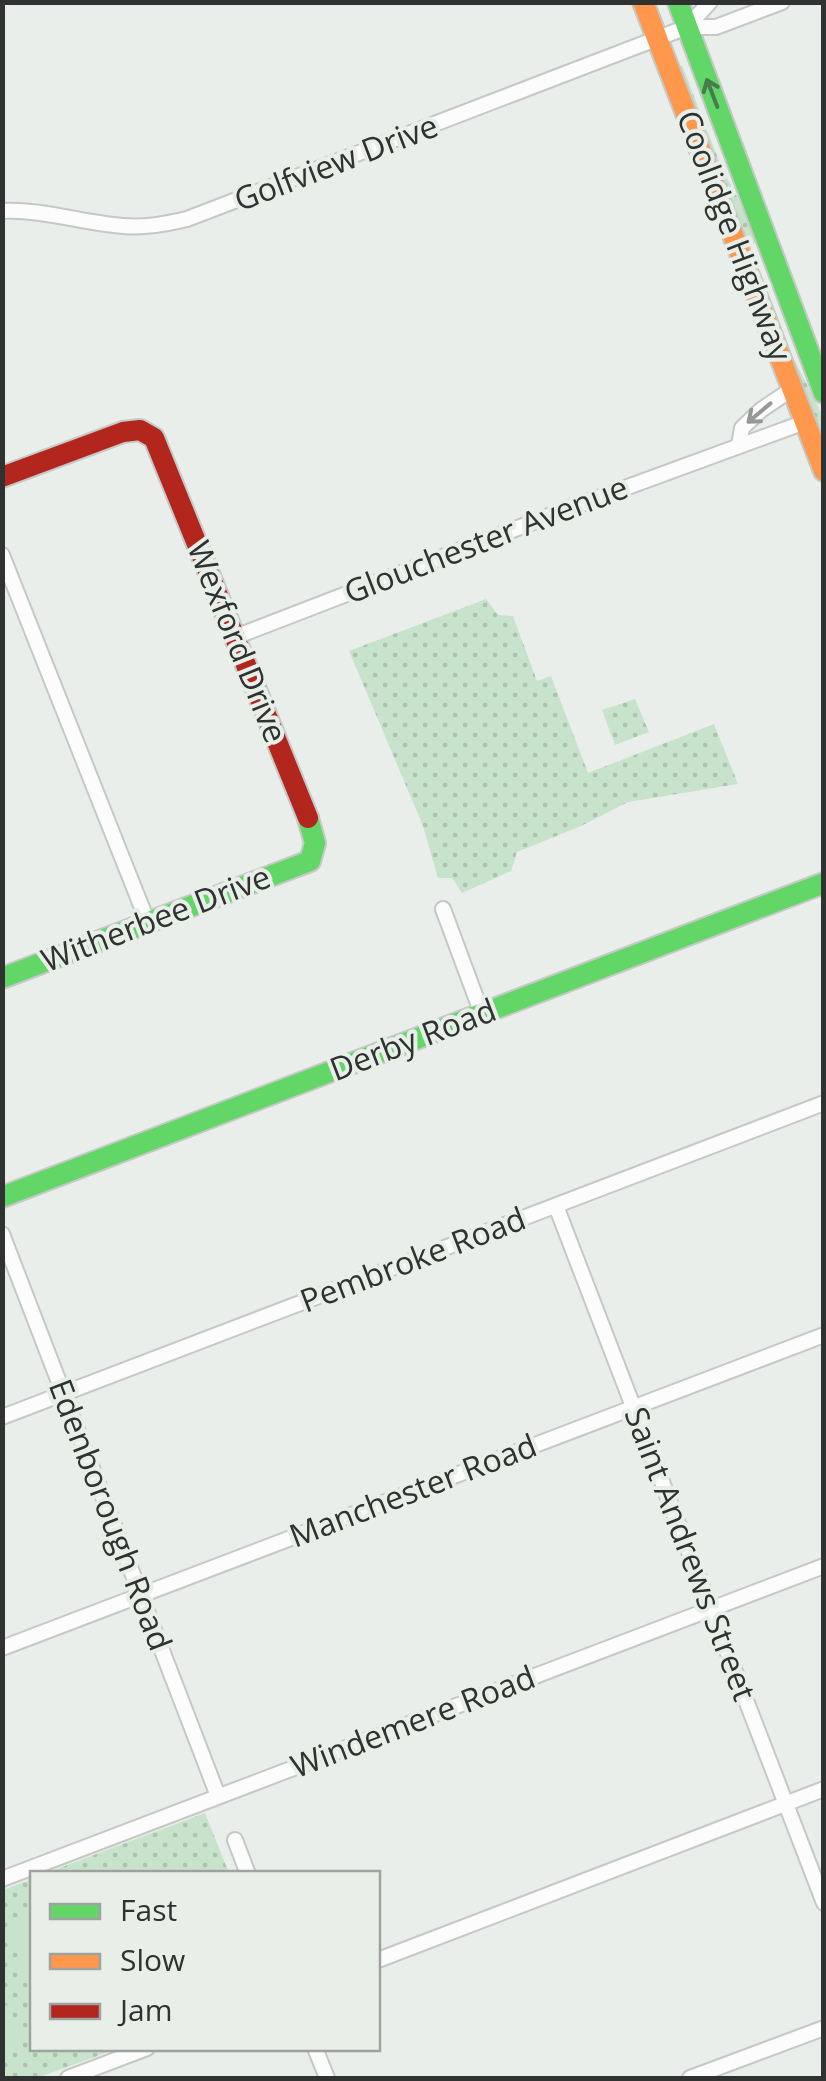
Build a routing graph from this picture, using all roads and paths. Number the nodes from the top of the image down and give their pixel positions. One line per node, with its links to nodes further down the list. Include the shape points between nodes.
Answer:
1 (643, 2): 6 (street, Coolidge Highway)
2 (678, 2): 5 (street, Coolidge Highway)
3 (710, 2): 5 (street)
4 (782, 2): 5 (street, via 716,27)
5 (688, 27): 6 (street, Golfview Drive); 9 (street, Coolidge Highway, one-way to 5)
6 (658, 38): 7 (street, Golfview Drive, via 187,219 126,226); 8 (street, Coolidge Highway)
7 (2, 211)
8 (744, 262): 9 (street, via 764,255); 10 (street, Coolidge Highway)
9 (775, 266): 11 (street, Coolidge Highway)
10 (792, 389): 12 (street, Coolidge Highway); 13 (street, one-way to 13, via 742,428)
11 (824, 393)
12 (805, 422): 13 (street, Glouchester Avenue); 14 (street, Coolidge Highway)
13 (738, 445): 17 (street, Glouchester Avenue)
14 (824, 470)
15 (2, 477): 17 (street, Wexford Drive, via 123,432 148,432)
16 (2, 555): 21 (street)
17 (235, 636): 18 (street, Wexford Drive, via 309,822)
18 (310, 861): 21 (street, Witherbee Drive)
19 (824, 884): 23 (street, Derby Road)
20 (443, 909): 23 (street)
21 (148, 922): 22 (street, Witherbee Drive)
22 (2, 978)
23 (482, 1014): 25 (street, Derby Road)
24 (824, 1103): 26 (street, Pembroke Road)
25 (2, 1197)
26 (556, 1206): 29 (street, Pembroke Road); 30 (street, Saint Andrews Street)
27 (2, 1234): 29 (street, Edenborough Road)
28 (824, 1334): 30 (street, Manchester Road)
29 (64, 1394): 31 (street, Pembroke Road); 33 (street, Edenborough Road)
30 (633, 1407): 33 (street, Manchester Road); 34 (street, Saint Andrews Street)
31 (2, 1418)
32 (824, 1566): 34 (street, Windemere Road)
33 (141, 1595): 35 (street, Manchester Road); 37 (street, Edenborough Road)
34 (710, 1609): 37 (street, Windemere Road); 38 (street, Saint Andrews Street)
35 (2, 1648)
36 (824, 1789): 38 (street)
37 (218, 1796): 41 (street, Windemere Road)
38 (786, 1804): 42 (street, Saint Andrews Street); 43 (street)
39 (235, 1840): 40 (street)
40 (247, 1871)
41 (2, 1879)
42 (824, 1903)
43 (380, 1959)
44 (824, 2028): 49 (street)
45 (138, 2051): 47 (street)
46 (316, 2051): 48 (street)
47 (68, 2078)
48 (327, 2078)
49 (690, 2078)

